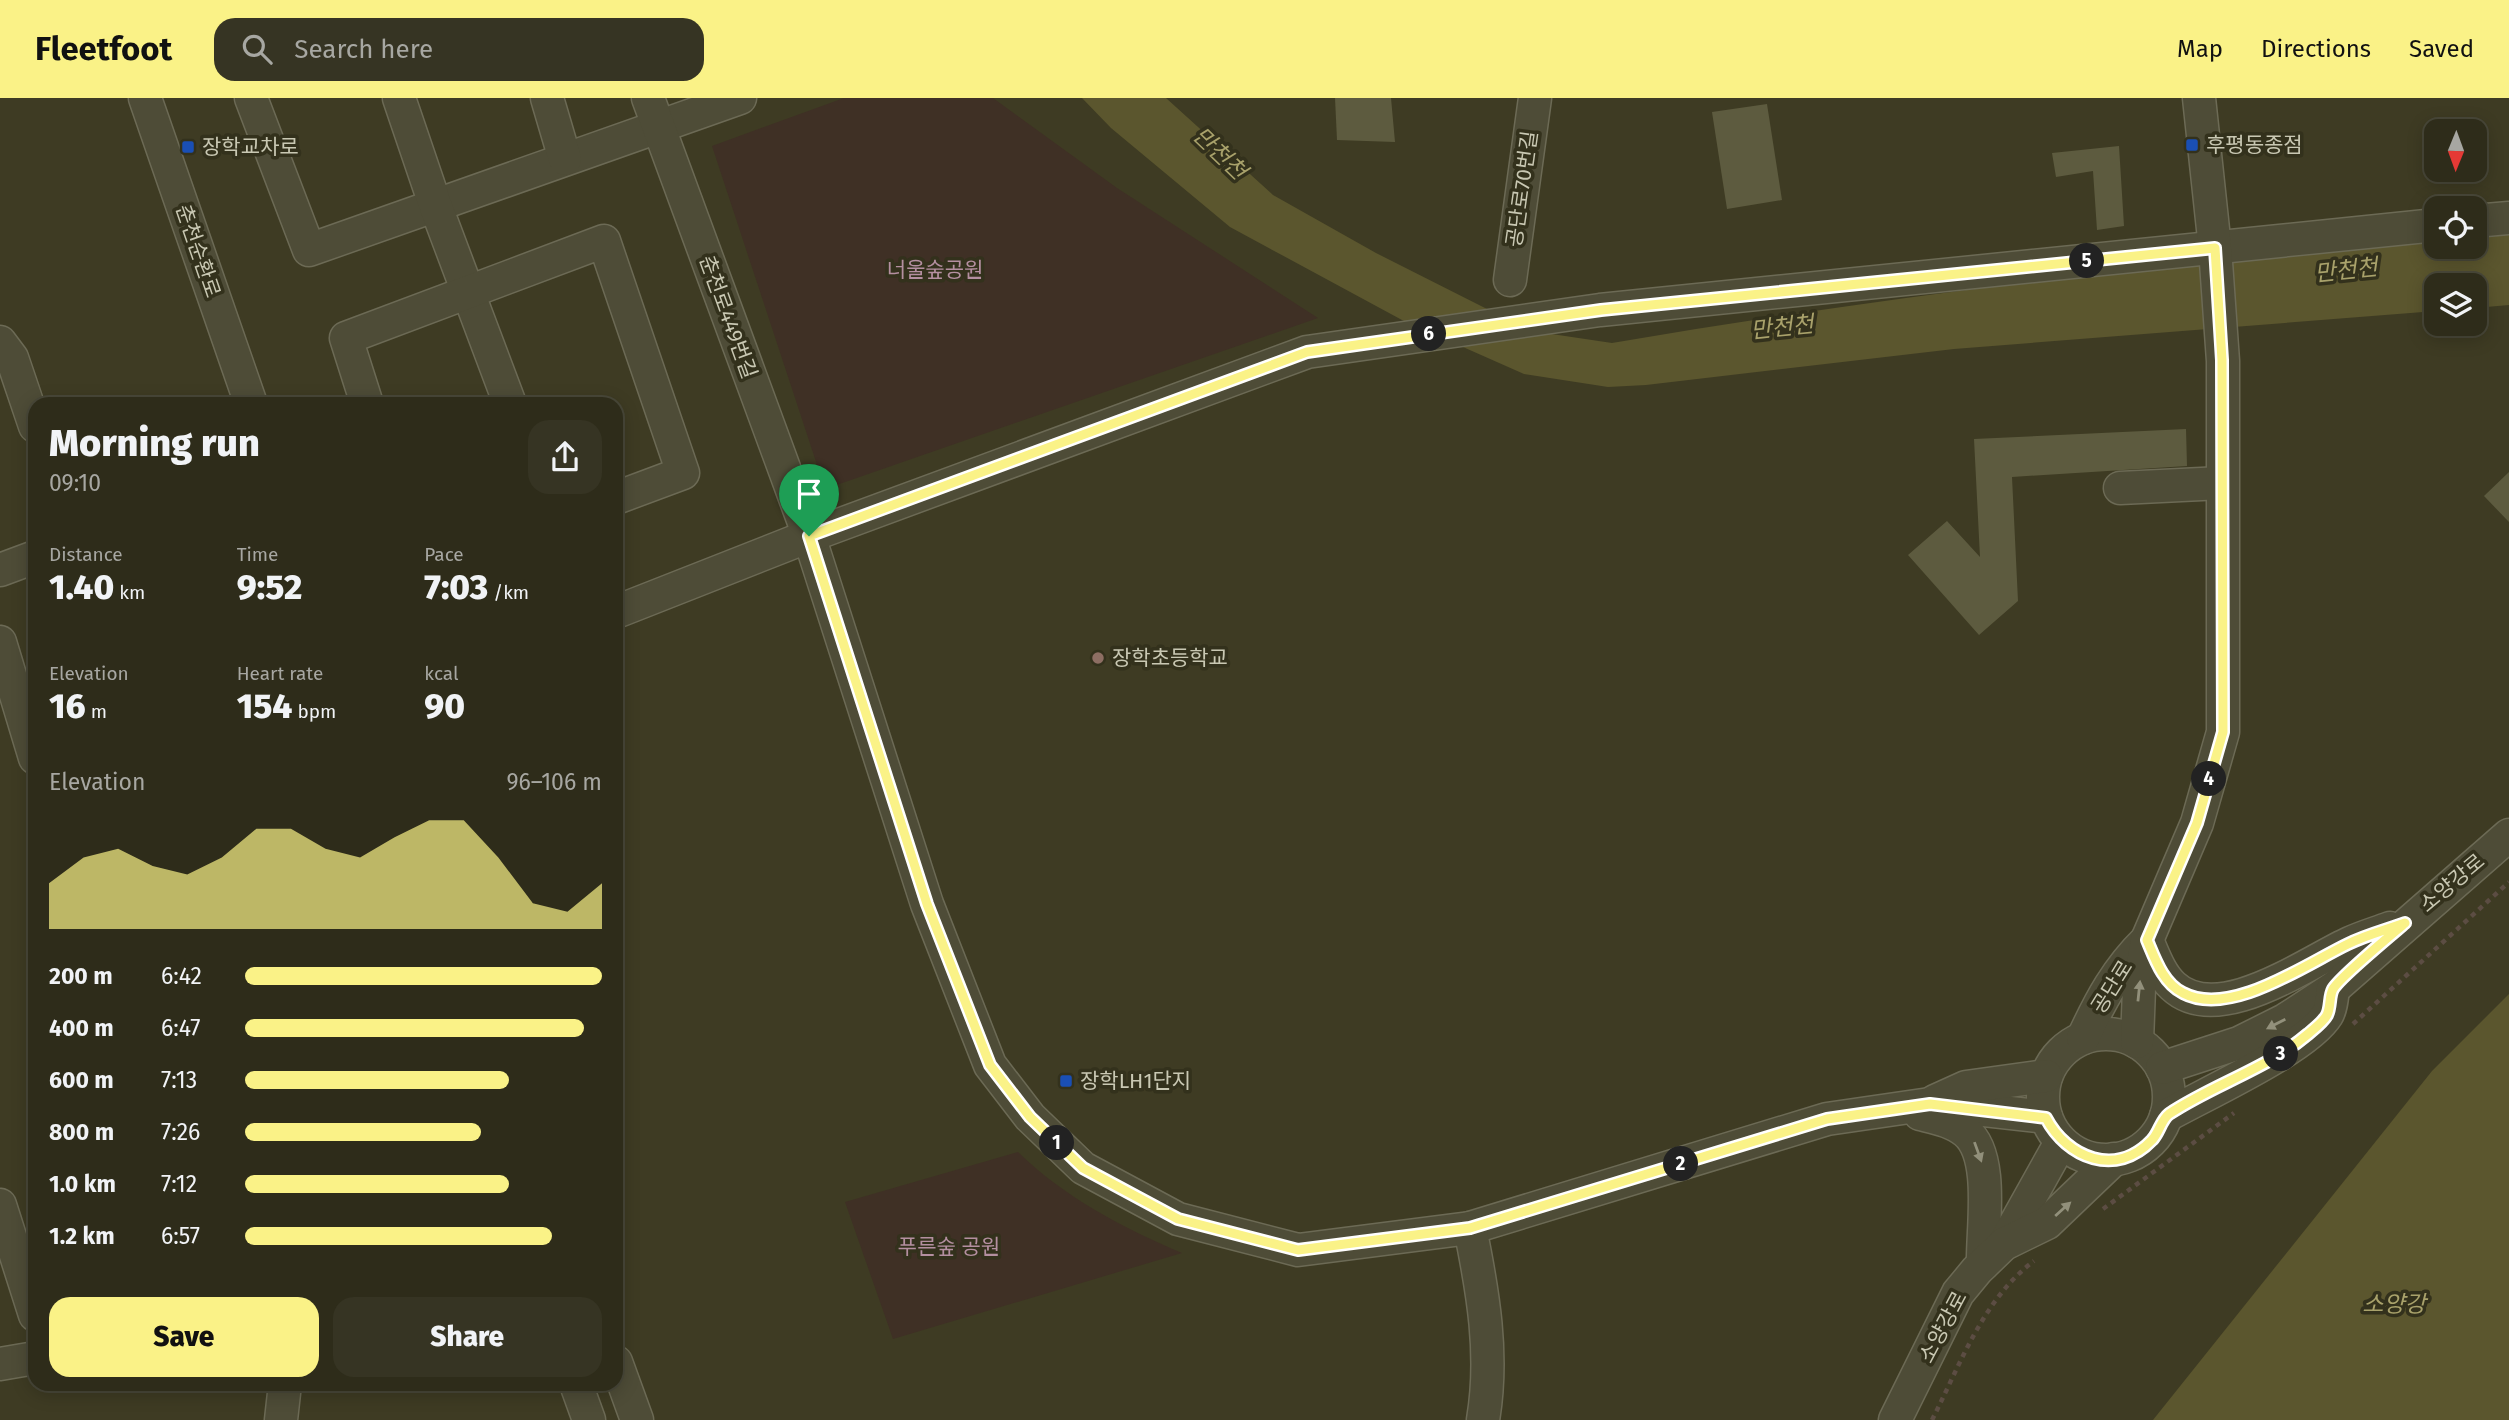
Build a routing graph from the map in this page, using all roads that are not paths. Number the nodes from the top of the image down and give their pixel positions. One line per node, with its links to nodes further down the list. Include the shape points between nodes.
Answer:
1 (145, 98): 19 (street, 춘천순환로)
2 (251, 98): 11 (street, via 309,250)
3 (399, 98): 11 (street)
4 (547, 98): 10 (street)
5 (648, 98): 9 (street, 춘천로449번길)
6 (740, 98): 9 (street)
7 (1535, 98): 16 (street, 공단로70번길)
8 (2199, 98): 15 (street)
9 (659, 128): 10 (street); 26 (street, 춘천로449번길)
10 (565, 159): 11 (street)
11 (436, 207): 17 (street)
12 (2509, 218): 13 (street)
13 (2487, 220)
14 (2424, 226): 15 (street)
15 (2216, 252): 23 (street, 공단로); 26 (street, via 1601,310 1307,352)
16 (1510, 281)
17 (469, 290): 20 (street, via 346,338); 21 (street); 25 (street, via 604,241 683,473)
18 (0, 342): 22 (street, via 12,358)
19 (249, 397)
20 (365, 397)
21 (507, 397)
22 (28, 405)
23 (2222, 483): 24 (street); 34 (street, 공단로, via 2223,732 2197,823)
24 (2120, 488)
25 (623, 495)
26 (809, 536): 29 (street); 45 (street, 춘천로449번길, via 927,904 990,1065 1030,1117 1083,1168 1178,1219 1298,1250)
27 (28, 560): 28 (street)
28 (0, 570)
29 (623, 609)
30 (0, 642): 31 (street)
31 (28, 735)
32 (2509, 835): 33 (street, 소양강로)
33 (2405, 923): 34 (street, via 2351,942 2273,983 2204,1001 2173,986); 35 (street, 소양강로)
34 (2147, 940): 36 (street, 공단로, via 2124,962); 37 (street, 공단로, one-way to 34)
35 (2334, 988): 38 (street, 소양강로, one-way to 38, via 2239,1043); 41 (street, 소양강로, via 2327,1015 2308,1034 2278,1056)
36 (2084, 1038): 37 (street, via 2110,1034); 39 (street, via 2061,1053)
37 (2137, 1042): 38 (street)
38 (2162, 1068): 41 (street, via 2168,1088)
39 (2046, 1076): 40 (street, via 1966,1087); 42 (street, via 2043,1104)
40 (1916, 1106): 42 (street); 45 (street, 춘천로449번길, via 1827,1119); 46 (street, one-way to 46, via 1960,1128 1976,1144 1985,1177)
41 (2166, 1116): 43 (street, via 2152,1140)
42 (2054, 1130): 43 (street, via 2086,1156); 46 (street, 소양강로)
43 (2114, 1160): 46 (street, 소양강로, one-way to 43, via 2047,1223)
44 (0, 1205): 47 (street)
45 (1470, 1228): 56 (street, via 1485,1306 1489,1384)
46 (1994, 1254): 57 (street, 소양강로, via 1958,1293)
47 (28, 1293)
48 (28, 1359): 49 (street)
49 (0, 1364)
50 (623, 1381): 55 (street)
51 (284, 1391): 53 (street)
52 (579, 1391): 54 (street)
53 (281, 1420)
54 (589, 1420)
55 (637, 1420)
56 (1483, 1420)
57 (1895, 1420)

